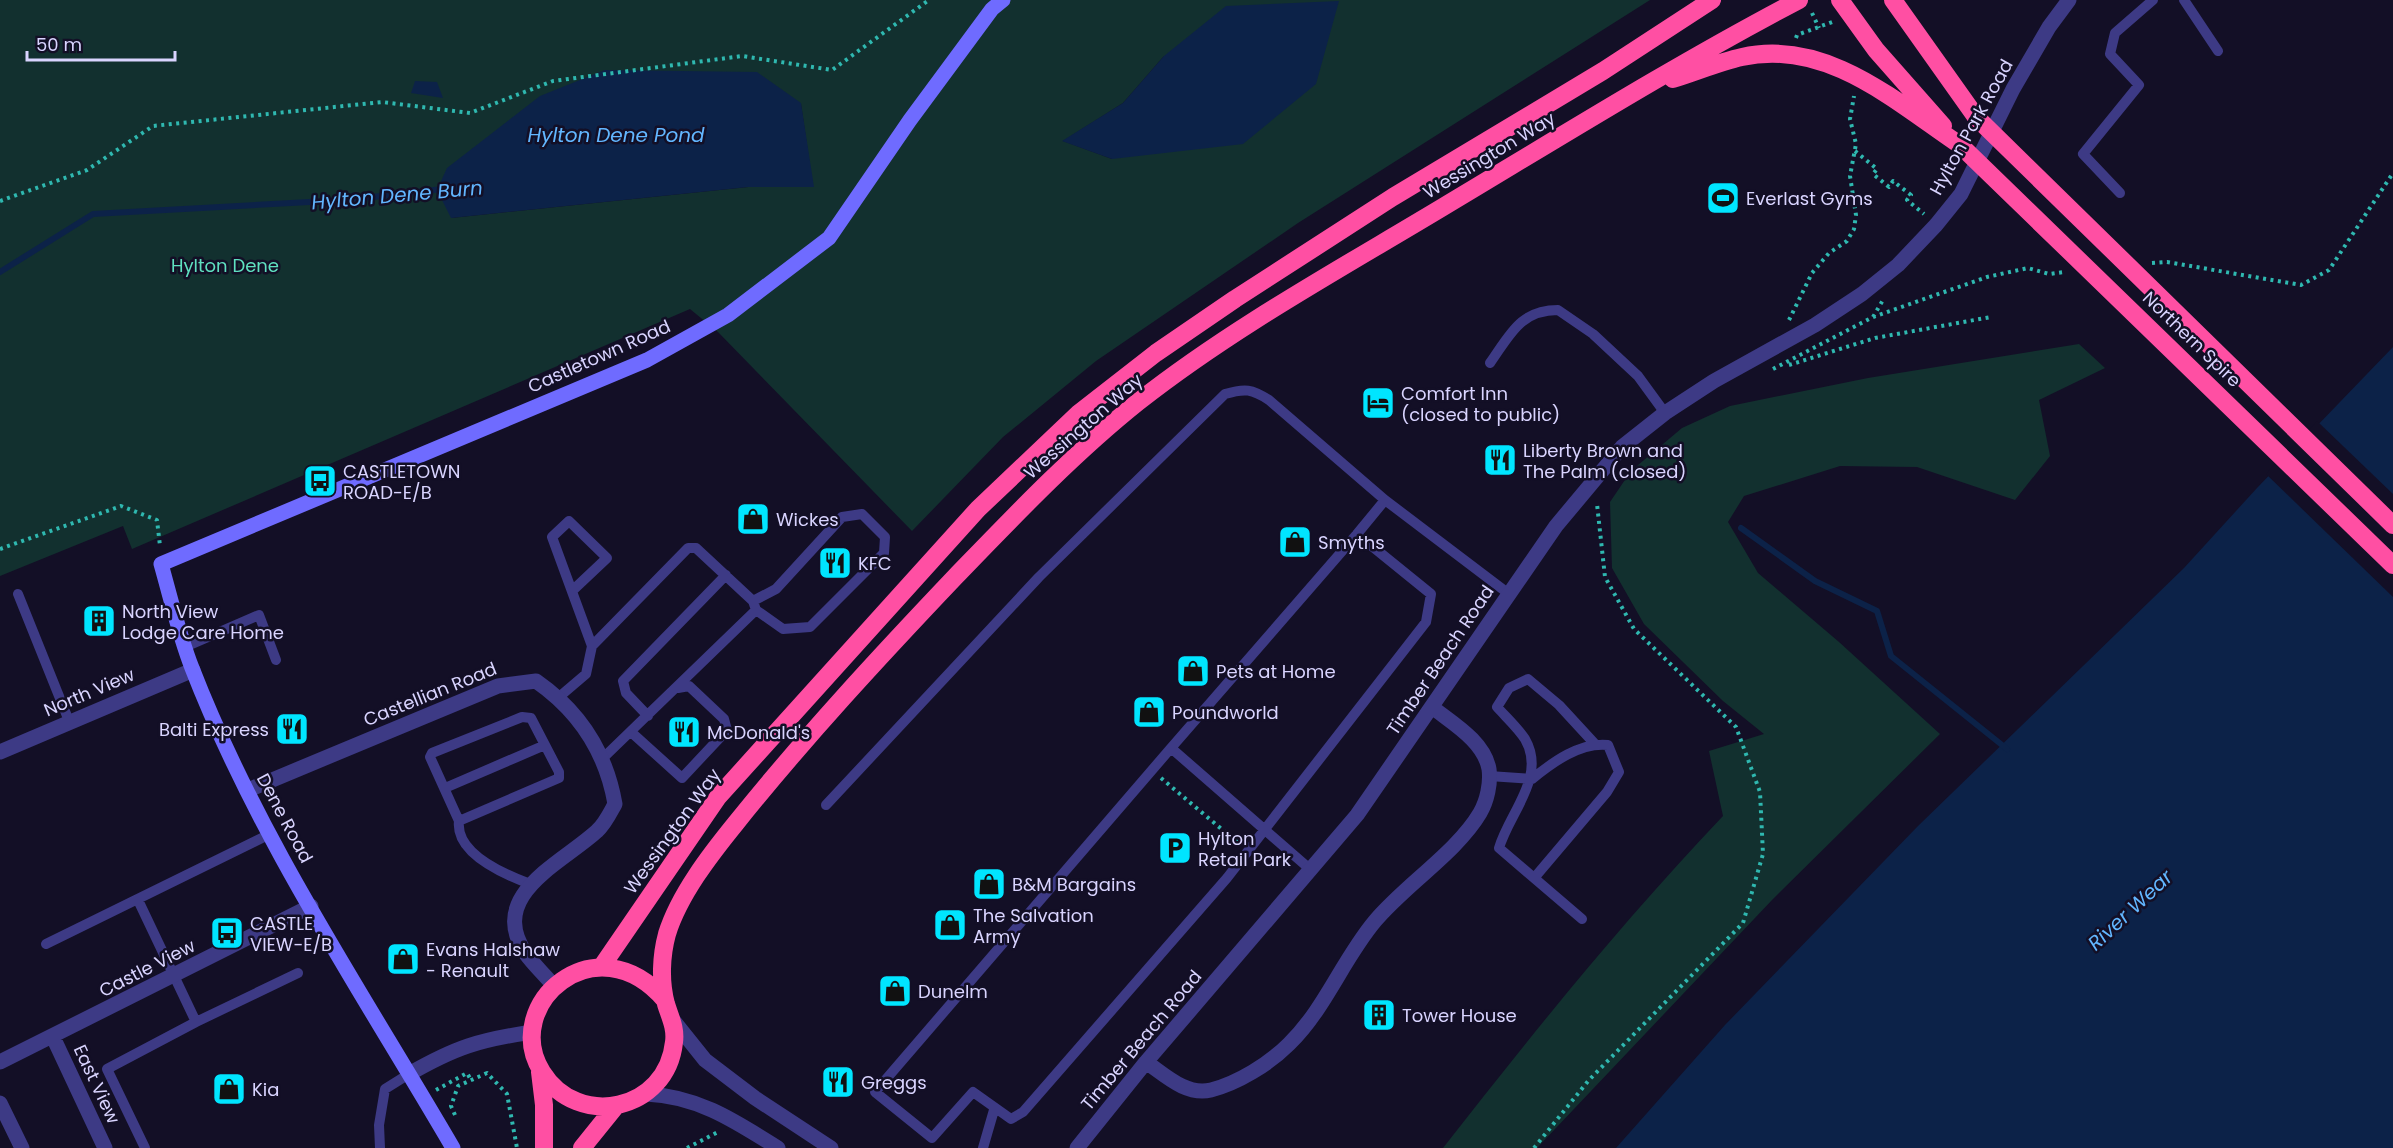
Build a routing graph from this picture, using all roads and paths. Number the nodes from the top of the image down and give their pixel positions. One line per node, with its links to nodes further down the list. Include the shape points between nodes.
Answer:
1 (929, 0): 16 (path, via 832,70 742,56 553,81 470,112 382,102 153,126 87,170)
2 (1003, 0): 35 (street, Castletown Road, via 992,9 910,120 829,238 728,315 647,360)
3 (1712, 0): 74 (highway, Wessington Way, via 1234,298 1079,413 978,509 718,797)
4 (1799, 0): 11 (highway, Wessington Way)
5 (1840, 0): 13 (highway, via 1876,50)
6 (1893, 0): 32 (highway, Northern Spire, bridge, via 1976,117)
7 (2069, 0): 20 (street, Hylton Park Road, via 2013,89 1961,194)
8 (2153, 0): 15 (lane, via 2115,33 2110,54 2139,85 2083,154)
9 (2184, 0): 10 (lane)
10 (2218, 51)
11 (1639, 90): 13 (highway, via 1743,56 1808,57 1844,69); 78 (highway, Wessington Way, via 1239,332 1138,403 1026,503 886,649 732,828 684,897 668,933 662,966)
12 (1854, 96): 14 (path, via 1850,118)
13 (1960, 145): 36 (highway, Northern Spire, bridge)
14 (1855, 151): 18 (path, via 1877,169 1873,174 1889,187 1893,181 1911,195 1906,200); 24 (path, via 1850,176 1856,215 1854,229 1847,241 1829,253 1812,273)
15 (2120, 193)
16 (0, 201)
17 (1931, 207): 18 (path)
18 (1925, 215): 19 (path)
19 (1918, 223)
20 (1898, 265): 29 (street, Timber Beach Road, via 1815,325 1764,351)
21 (1798, 314): 24 (path)
22 (1874, 317): 27 (path)
23 (1991, 317): 27 (path, via 1875,338)
24 (1789, 320): 25 (path)
25 (1779, 325)
26 (1490, 363): 29 (lane, via 1531,314 1558,310 1593,334 1638,376)
27 (1779, 368): 28 (path)
28 (1768, 370)
29 (1665, 413): 40 (street, Timber Beach Road, via 1622,447 1589,485)
30 (1596, 500): 108 (path, via 1605,577 1635,628 1736,727 1760,792 1763,854 1743,923 1589,1080)
31 (1385, 501): 33 (lane); 40 (lane); 62 (lane, via 1269,400 1244,388 1226,394 1039,577)
32 (2393, 525)
33 (1357, 534): 54 (lane); 64 (lane, via 1431,594 1426,622)
34 (0, 549): 35 (path, via 121,506 158,520)
35 (161, 564): 43 (street, Dene Road)
36 (2393, 565)
37 (726, 575): 41 (lane); 42 (lane, via 696,548 688,548); 49 (lane, via 623,681 626,693)
38 (572, 591): 38 (lane, via 552,537 569,521 607,558); 42 (lane)
39 (18, 594): 50 (lane)
40 (1509, 594): 48 (street, Timber Beach Road)
41 (754, 605): 41 (lane, via 776,589 842,517 862,514 885,537 884,552 810,627 783,629); 46 (lane)
42 (592, 646): 47 (lane, via 586,674)
43 (185, 647): 44 (lane, via 259,615); 45 (street, Dene Road)
44 (276, 660)
45 (193, 670): 50 (street, North View); 61 (street, Dene Road)
46 (678, 688): 49 (lane); 51 (lane, via 689,686 724,719 727,730 682,777)
47 (559, 697): 56 (street, Castellian Road, via 579,718); 61 (street, Castellian Road, via 536,681 498,686)
48 (1432, 707): 58 (street, via 1483,752); 67 (street, Timber Beach Road, via 1358,815)
49 (648, 716): 51 (lane)
50 (69, 721): 55 (street, North View)
51 (631, 732): 56 (lane)
52 (1594, 744): 59 (lane, via 1550,764); 59 (lane, via 1559,705 1528,679 1509,688 1497,707 1525,740); 68 (lane, via 1608,745 1619,772 1607,792)
53 (545, 745): 60 (lane); 60 (lane, via 531,718 522,717 432,753 430,757); 63 (lane, via 559,778)
54 (1171, 748): 57 (lane); 64 (lane)
55 (0, 752)
56 (602, 759): 69 (street, Castellian Road, via 611,779 615,804 600,829)
57 (1152, 770): 66 (path); 92 (lane, via 875,1092 932,1138 973,1092)
58 (1489, 776): 59 (lane); 84 (street, via 1480,813 1460,838 1375,920 1290,1044 1250,1072 1209,1090 1193,1090 1178,1084)
59 (1532, 779): 68 (lane, via 1498,848)
60 (445, 788): 63 (lane)
61 (248, 790): 65 (street, Dene Road)
62 (826, 805)
63 (459, 821): 69 (lane, via 468,849 499,872)
64 (1263, 830): 66 (lane); 67 (lane)
65 (270, 834): 70 (lane); 71 (street, Dene Road)
66 (1247, 852): 92 (lane, via 1023,1112 1011,1119)
67 (1311, 870): 84 (street, Timber Beach Road)
68 (1535, 877): 72 (lane)
69 (530, 884): 77 (street, Castellian Road, via 518,901 515,930 526,954)
70 (138, 900): 73 (lane); 76 (lane)
71 (311, 906): 76 (street, Castle View); 86 (street, Dene Road)
72 (1582, 919)
73 (46, 944)
74 (602, 966): 77 (highway, Wessington Way, via 577,971); 78 (highway, Wessington Way, via 624,969 641,978)
75 (298, 973): 80 (lane)
76 (174, 976): 80 (lane); 82 (street, Castle View)
77 (554, 986): 81 (highway, Wessington Way, via 536,1015)
78 (665, 1000): 79 (highway, Wessington Way)
79 (673, 1020): 88 (highway, Wessington Way, via 675,1041 668,1069); 105 (street, via 705,1060)
80 (196, 1022): 97 (lane, via 107,1068)
81 (532, 1032): 85 (highway, Wessington Way); 86 (street, via 487,1038 450,1051)
82 (53, 1037): 83 (street, Castle View); 96 (street, East View)
83 (0, 1062)
84 (1146, 1062): 107 (street, Timber Beach Road)
85 (540, 1070): 91 (highway, Wessington Way, via 555,1089 579,1104); 101 (highway, Wessington Way)
86 (409, 1074): 89 (street, Dene Road); 98 (lane, via 385,1089)
87 (471, 1080): 89 (path, via 467,1072); 94 (path, via 458,1086 451,1106); 100 (path, via 487,1073 507,1094)
88 (646, 1094): 91 (highway, Wessington Way); 93 (street, via 688,1099)
89 (423, 1098): 99 (street, Dene Road)
90 (0, 1103): 95 (street)
91 (615, 1107): 102 (highway, Wessington Way)
92 (994, 1110): 106 (lane)
93 (738, 1122): 103 (path); 104 (street)
94 (460, 1124)
95 (22, 1148)
96 (105, 1148)
97 (145, 1148)
98 (380, 1148)
99 (453, 1148)
100 (517, 1148)
101 (544, 1148)
102 (582, 1148)
103 (687, 1148)
104 (778, 1148)
105 (831, 1148)
106 (983, 1148)
107 (1077, 1148)
108 (1534, 1148)

